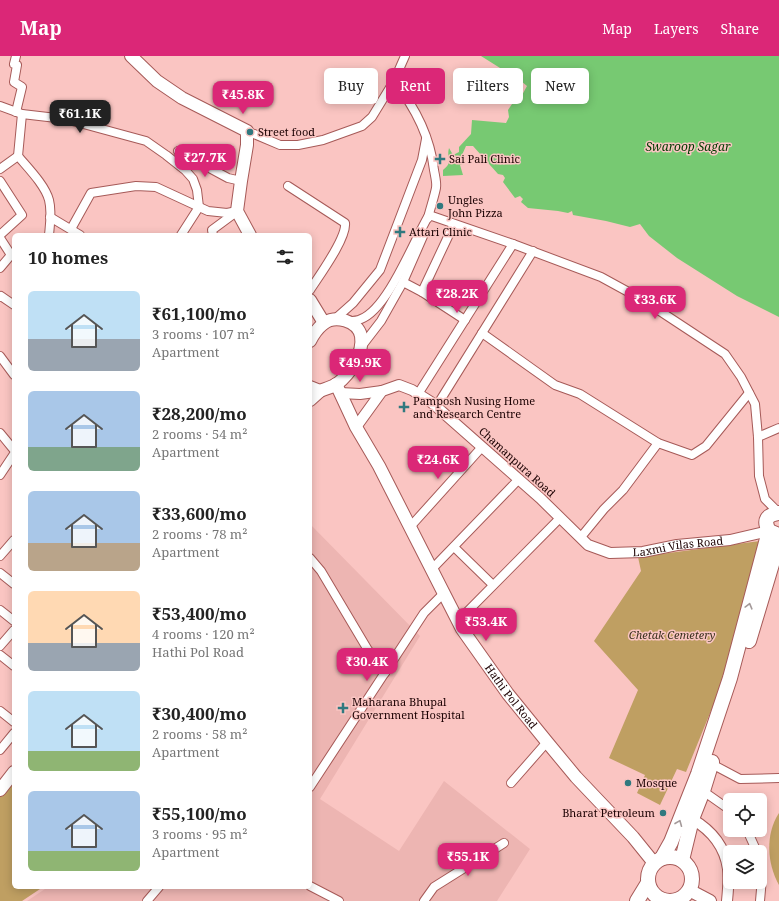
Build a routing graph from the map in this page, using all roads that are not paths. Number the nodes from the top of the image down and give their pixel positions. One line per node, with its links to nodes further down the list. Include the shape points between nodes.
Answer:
1 (16, 56): 8 (street, via 14,82 22,86)
2 (131, 56): 9 (main road, via 158,81 182,98)
3 (405, 56): 4 (street)
4 (400, 68)
5 (386, 94): 9 (street, via 372,117 362,126 323,140 298,145 280,145)
6 (411, 104): 10 (street)
7 (0, 106): 8 (street)
8 (19, 113): 12 (street); 17 (street, via 65,119 146,141 193,179)
9 (247, 131): 15 (main road)
10 (426, 134): 19 (street, via 436,187); 40 (street, via 422,160 380,270 352,303)
11 (178, 152): 15 (street, via 228,178)
12 (18, 156): 13 (street); 20 (street, via 36,177 48,199)
13 (0, 169)
14 (0, 181): 28 (street, via 22,215)
15 (240, 181): 18 (main road)
16 (288, 186): 34 (street, via 345,223 343,234)
17 (199, 208): 18 (street, via 227,213); 22 (street, via 156,187 136,186 91,193); 25 (street)
18 (237, 212): 26 (street, via 212,230); 27 (main road)
19 (429, 215): 21 (street); 33 (street, via 425,233); 41 (street, via 397,279 376,309 361,319)
20 (50, 217): 22 (street); 23 (street)
21 (454, 224): 30 (street); 35 (street)
22 (71, 229): 24 (street)
23 (49, 233)
24 (77, 233)
25 (182, 233)
26 (213, 233)
27 (249, 233)
28 (0, 235)
29 (0, 238): 32 (street, via 11,255)
30 (513, 244): 31 (street); 39 (street)
31 (533, 251): 42 (street); 50 (street, via 601,277 643,300 725,354)
32 (0, 268)
33 (403, 282): 35 (street); 44 (street, via 381,321)
34 (312, 287)
35 (422, 292): 39 (street)
36 (0, 297): 38 (street)
37 (312, 302): 40 (main road)
38 (12, 304)
39 (465, 320): 51 (street)
40 (330, 321): 41 (main road); 43 (main road)
41 (349, 321): 44 (main road, via 356,326 361,335)
42 (482, 333): 52 (street); 57 (street, via 555,385 580,394)
43 (312, 339)
44 (361, 347): 49 (main road)
45 (0, 356): 46 (street)
46 (12, 372)
47 (315, 389): 49 (main road)
48 (382, 391): 49 (street, Chamanpura Road); 51 (street, Chamanpura Road, via 399,385); 53 (street)
49 (340, 393): 53 (main road, Hathi Pol Road)
50 (749, 393): 56 (street, via 755,404); 57 (street, via 706,446 692,454)
51 (418, 394): 52 (street, Chamanpura Road)
52 (436, 407): 58 (street, Chamanpura Road)
53 (356, 427): 65 (main road, Hathi Pol Road)
54 (779, 428): 56 (street)
55 (0, 433): 59 (street)
56 (758, 437): 63 (street, via 759,476 765,498)
57 (658, 443): 67 (street, via 623,490)
58 (482, 447): 62 (street, Chamanpura Road); 65 (street)
59 (12, 448)
60 (12, 457): 61 (street)
61 (0, 475)
62 (519, 479): 64 (street, Chamanpura Road); 71 (street)
63 (779, 513): 66 (highway, via 767,518 766,525)
64 (560, 518): 67 (street, Chamanpura Road); 77 (street)
65 (410, 527): 74 (main road, Hathi Pol Road)
66 (774, 532): 70 (street, Laxmi Vilas Road, via 643,552 610,553); 92 (highway, one-way to 66)
67 (581, 537): 70 (street, Chamanpura Road)
68 (779, 541): 92 (highway)
69 (12, 543): 72 (street)
70 (588, 545)
71 (454, 547): 74 (street); 77 (street)
72 (0, 556)
73 (312, 560): 86 (street)
74 (432, 570): 78 (main road, Hathi Pol Road)
75 (0, 573): 76 (street)
76 (12, 582)
77 (493, 585): 81 (street)
78 (444, 593): 81 (main road, Hathi Pol Road); 86 (street, via 424,613)
79 (0, 610): 80 (street)
80 (12, 619)
81 (458, 621): 90 (main road, Hathi Pol Road, via 508,694)
82 (12, 632): 83 (street)
83 (0, 646)
84 (0, 655): 85 (street)
85 (12, 664)
86 (385, 673): 96 (street)
87 (0, 711): 88 (street)
88 (12, 720)
89 (12, 735): 91 (street)
90 (547, 742): 95 (street); 103 (main road, Hathi Pol Road, via 576,777)
91 (0, 750)
92 (707, 762): 94 (street, via 740,780); 98 (highway); 103 (highway, one-way to 92, via 671,842)
93 (12, 775): 97 (main road)
94 (779, 778)
95 (511, 783)
96 (312, 784)
97 (0, 790)
98 (703, 791): 99 (street); 100 (highway)
99 (723, 805)
100 (692, 819): 102 (highway); 115 (street, via 708,830 722,850 728,870)
101 (504, 843): 112 (street, via 434,887)
102 (682, 860): 103 (highway, via 672,857); 108 (highway, via 691,874)
103 (658, 861): 104 (highway, via 650,869)
104 (648, 882): 109 (highway, via 652,892); 113 (highway)
105 (312, 887): 111 (street)
106 (157, 889): 110 (street)
107 (761, 889): 116 (street)
108 (689, 890): 109 (highway, via 676,900); 114 (main road)
109 (660, 900)
110 (146, 901)
111 (339, 901)
112 (424, 901)
113 (637, 901)
114 (710, 901)
115 (727, 901)
116 (760, 901)

